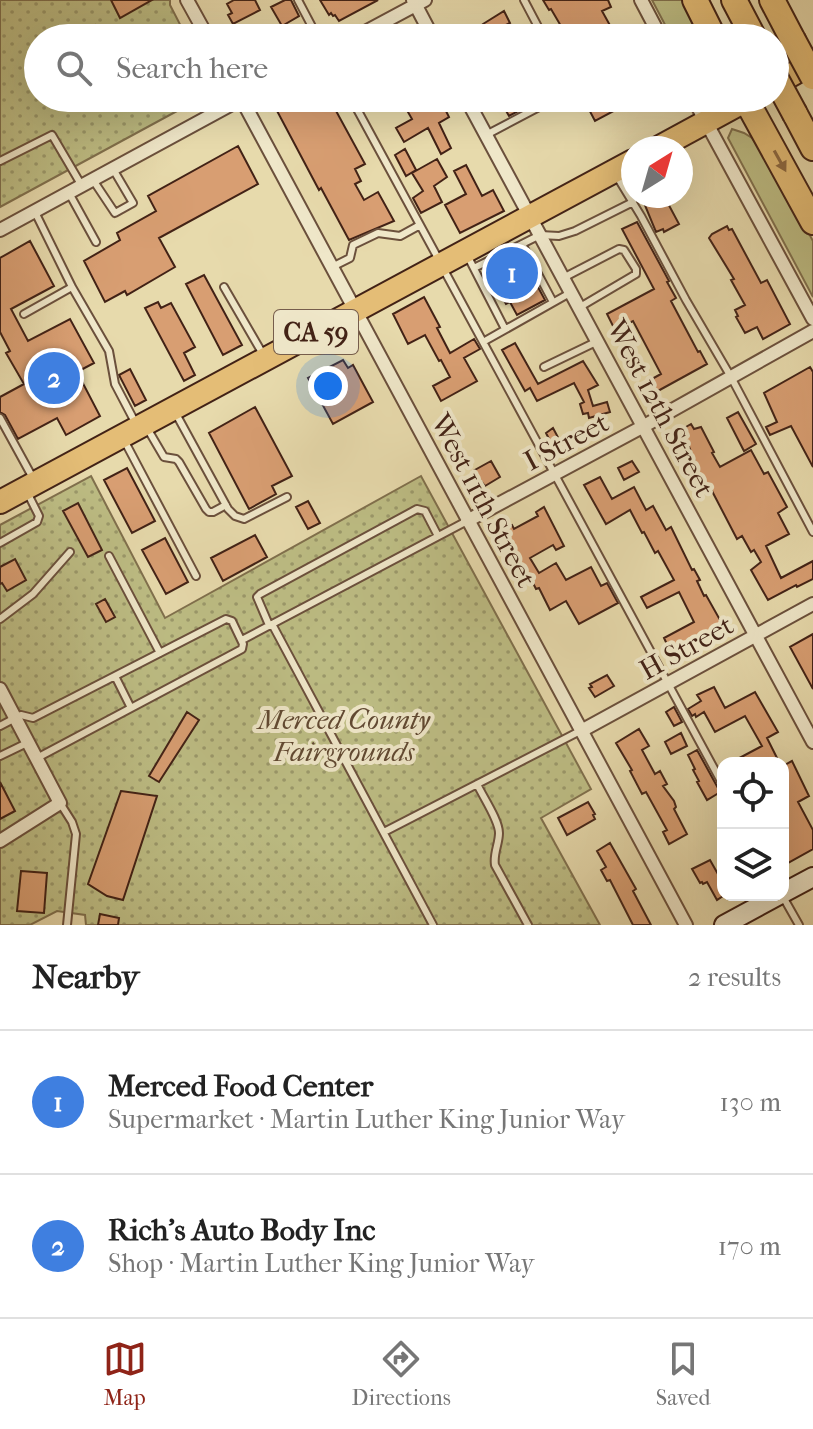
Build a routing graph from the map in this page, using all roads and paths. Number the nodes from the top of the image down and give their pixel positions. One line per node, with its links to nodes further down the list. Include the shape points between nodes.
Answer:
1 (187, 0): 9 (street)
2 (298, 0): 10 (lane)
3 (524, 0): 13 (lane)
4 (641, 0): 14 (street)
5 (695, 0): 15 (highway)
6 (734, 0): 16 (highway)
7 (772, 0): 17 (highway, bridge)
8 (418, 2): 11 (street); 12 (street)
9 (200, 24)
10 (311, 24)
11 (379, 24)
12 (427, 24)
13 (537, 24)
14 (654, 24)
15 (707, 24)
16 (747, 24)
17 (785, 24)
18 (789, 32): 21 (highway, bridge)
19 (813, 63): 20 (highway)
20 (789, 76)
21 (813, 77)
22 (789, 103): 34 (highway, bridge)
23 (217, 112): 37 (street)
24 (249, 112): 52 (street, West 11th Street)
25 (359, 112): 44 (lane)
26 (474, 112): 32 (street, West 12th Street)
27 (530, 112): 32 (lane)
28 (701, 112): 31 (street)
29 (724, 112): 31 (highway)
30 (754, 112): 43 (highway, one-way to 43)
31 (706, 122): 33 (highway); 61 (street)
32 (486, 135): 45 (street, West 12th Street)
33 (680, 136)
34 (813, 148)
35 (0, 161): 38 (lane, via 52,135)
36 (621, 168): 45 (highway, CA 59)
37 (113, 169): 38 (street); 38 (lane, via 133,203 115,213)
38 (88, 183): 39 (street)
39 (69, 193): 42 (street); 47 (lane)
40 (621, 208): 45 (lane, via 559,236)
41 (636, 208): 68 (lane)
42 (35, 212): 46 (street); 54 (lane)
43 (813, 222)
44 (420, 225): 51 (lane); 52 (lane, via 400,236 378,233 353,245 350,258)
45 (535, 226): 48 (lane); 49 (highway, CA 59); 53 (street, West 12th Street)
46 (0, 230)
47 (96, 242)
48 (522, 244): 49 (lane); 57 (lane)
49 (494, 248): 50 (highway, CA 59)
50 (470, 260): 51 (highway, CA 59); 62 (lane)
51 (441, 265): 59 (highway, CA 59); 65 (lane)
52 (332, 267): 59 (street, West 11th Street)
53 (563, 278): 56 (street, West 12th Street); 58 (lane, via 619,249 636,269 636,274)
54 (72, 287): 60 (lane); 72 (lane, via 109,351 115,384)
55 (224, 287): 66 (lane)
56 (571, 292): 57 (lane); 58 (street, West 12th Street)
57 (553, 302): 62 (lane)
58 (580, 308): 64 (street, West 12th Street)
59 (356, 311): 66 (highway, CA 59); 78 (street, West 11th Street)
60 (24, 314)
61 (813, 319)
62 (505, 329): 65 (lane)
63 (813, 331): 68 (street, I Street)
64 (598, 341): 67 (lane); 71 (street, West 12th Street)
65 (483, 342): 73 (lane)
66 (266, 359): 69 (highway, CA 59)
67 (544, 367)
68 (731, 377): 71 (street, I Street); 79 (lane)
69 (173, 409): 72 (highway, CA 59); 77 (lane)
70 (0, 418): 74 (lane)
71 (644, 426): 73 (street, I Street); 88 (street, West 12th Street)
72 (135, 430): 74 (highway, CA 59); 77 (lane, via 164,457 179,462 209,512); 84 (lane)
73 (554, 474): 78 (street, I Street); 92 (lane)
74 (30, 486): 76 (highway, CA 59); 81 (lane, via 39,519)
75 (287, 497): 77 (lane, via 244,519)
76 (0, 502)
77 (226, 505)
78 (467, 521): 80 (lane); 97 (street, West 11th Street)
79 (813, 532)
80 (438, 536): 87 (lane); 87 (lane, via 425,511 417,509 260,594 258,602)
81 (0, 543)
82 (70, 552): 86 (lane, via 33,594)
83 (109, 556): 90 (lane)
84 (196, 576)
85 (813, 604): 88 (street, H Street)
86 (0, 619)
87 (271, 625): 89 (lane); 105 (lane)
88 (756, 635): 92 (street, H Street); 99 (street, West 12th Street)
89 (242, 640): 90 (lane, via 226,619); 94 (lane, via 242,649)
90 (160, 653): 91 (lane)
91 (115, 676): 94 (lane); 95 (lane, via 33,718)
92 (668, 683): 97 (street, H Street); 102 (lane)
93 (0, 689): 95 (street)
94 (131, 708): 101 (lane)
95 (15, 718): 96 (lane); 98 (street)
96 (0, 726)
97 (581, 731): 103 (lane); 114 (street, West 11th Street)
98 (29, 742): 100 (lane); 101 (street)
99 (813, 742)
100 (0, 756)
101 (37, 758): 104 (street)
102 (717, 774)
103 (477, 784): 105 (lane); 113 (lane, via 500,828 495,865)
104 (60, 803): 106 (street); 111 (lane, via 76,834)
105 (384, 832): 112 (lane)
106 (0, 841)
107 (813, 877): 108 (main road)
108 (789, 890)
109 (769, 901): 115 (main road)
110 (786, 901): 116 (lane)
111 (67, 925)
112 (433, 925)
113 (528, 925)
114 (686, 925)
115 (724, 925)
116 (799, 925)

